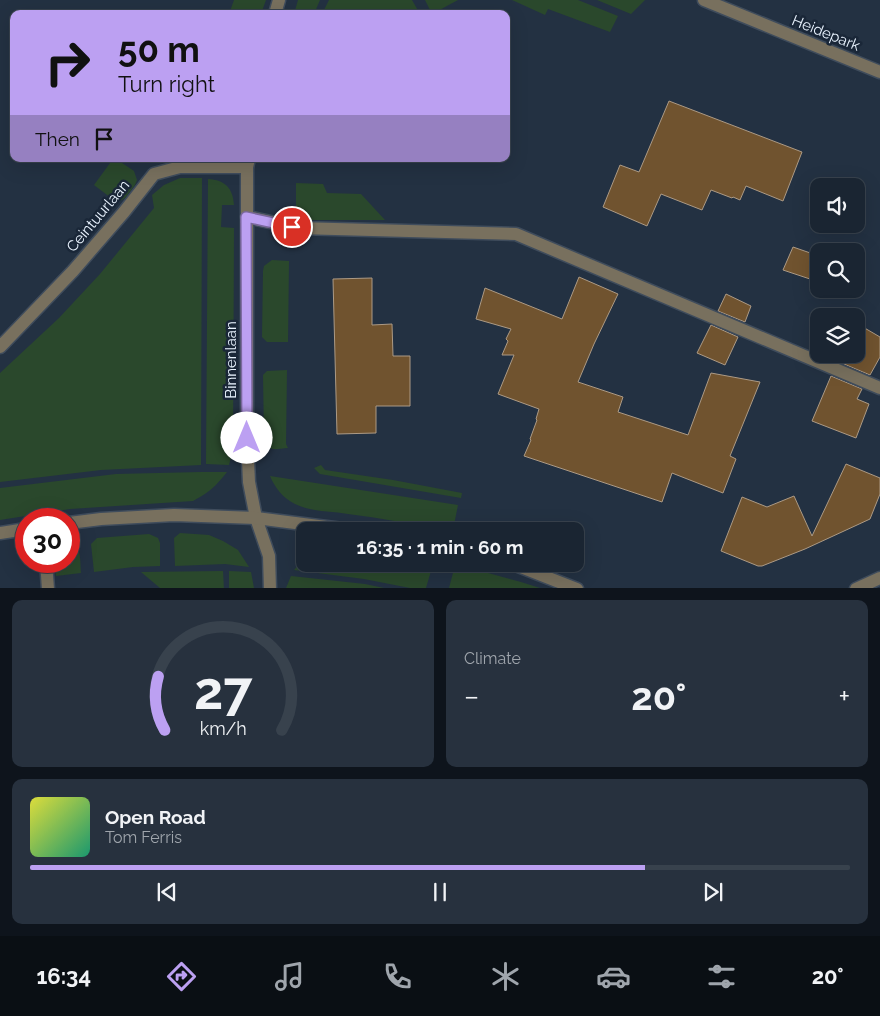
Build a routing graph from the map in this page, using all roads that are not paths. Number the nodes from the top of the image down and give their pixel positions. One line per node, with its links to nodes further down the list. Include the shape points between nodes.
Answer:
1 (704, 0): 2 (street, Heidepark)
2 (880, 72)
3 (248, 163): 4 (street, Binnenlaan); 5 (street, Ceintuurlaan, via 180,166 154,174 86,256)
4 (246, 217): 6 (street, via 298,228 516,234); 7 (street, Binnenlaan, via 247,438 249,482)
5 (0, 348)
6 (880, 388)
7 (256, 518): 8 (street, via 174,516); 9 (street); 16 (street, Binnenlaan, via 269,556)
8 (80, 522)
9 (296, 523)
10 (15, 531): 11 (street)
11 (0, 533)
12 (534, 572): 17 (street)
13 (47, 573): 15 (street)
14 (880, 578): 18 (street)
15 (48, 588)
16 (270, 588)
17 (577, 588)
18 (856, 588)

